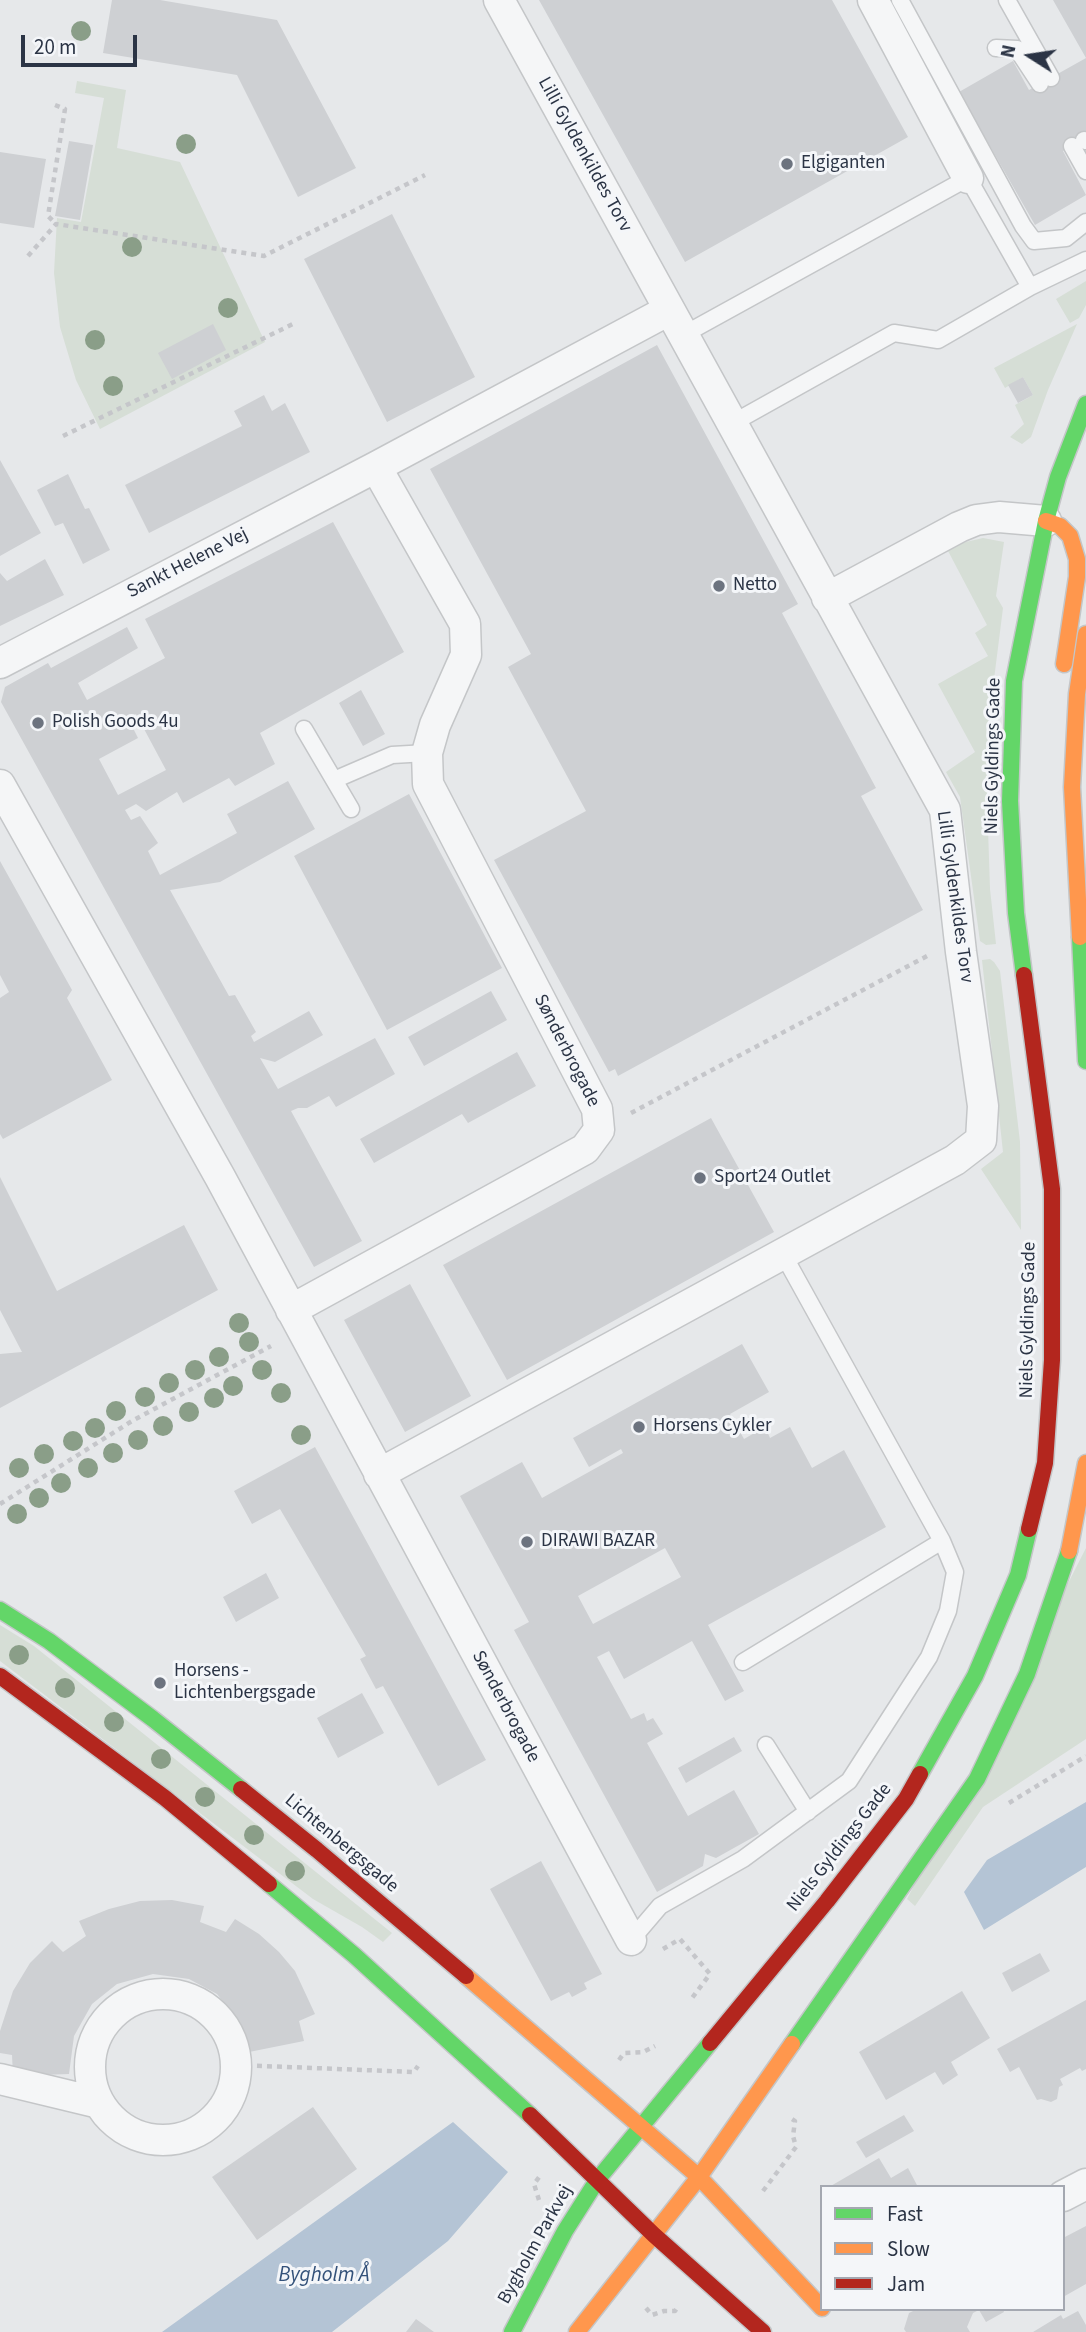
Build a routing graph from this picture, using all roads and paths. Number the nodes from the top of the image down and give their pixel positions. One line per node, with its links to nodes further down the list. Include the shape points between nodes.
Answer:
1 (499, 0): 16 (street, Lilli Gyldenkildes Torv)
2 (873, 0): 10 (street)
3 (900, 0): 11 (lane, via 1034,241 1066,238)
4 (1007, 0): 5 (lane, via 1045,81 1017,49)
5 (996, 48)
6 (55, 104): 12 (path, via 65,109 48,216)
7 (1081, 143): 8 (lane)
8 (1086, 171)
9 (425, 175): 12 (path, via 264,256)
10 (968, 178): 15 (lane); 16 (lane)
11 (1086, 222)
12 (56, 224): 13 (path)
13 (28, 256)
14 (1086, 260): 15 (lane)
15 (1030, 287): 19 (lane, via 938,340 894,333)
16 (676, 322): 19 (street, Lilli Gyldenkildes Torv); 21 (street, Sankt Helene Vej, via 534,383)
17 (295, 323): 20 (path)
18 (1086, 404): 22 (street, Niels Gyldings Gade)
19 (731, 424): 23 (street, Lilli Gyldenkildes Torv)
20 (63, 436)
21 (376, 467): 25 (street, Sankt Helene Vej); 29 (street, Sønderbrogade, via 465,624 466,656)
22 (1046, 521): 23 (street, via 976,520); 26 (street, via 1070,536 1077,559); 58 (street, Niels Gyldings Gade, via 1014,681 1010,801 1016,913 1052,1189 1052,1360 1045,1463 1018,1574 975,1675 906,1799)
23 (827, 598): 34 (street, Lilli Gyldenkildes Torv, via 945,810)
24 (1086, 634): 32 (street)
25 (0, 663)
26 (1061, 684)
27 (304, 729): 30 (lane)
28 (1059, 740): 32 (street)
29 (427, 753): 30 (lane, via 392,755); 36 (street, Sønderbrogade, via 428,784 597,1109)
30 (334, 780): 33 (lane)
31 (0, 785): 38 (street, Sønderbrogade)
32 (1072, 787): 35 (street)
33 (351, 809)
34 (961, 952): 36 (path, via 929,955); 37 (street, Lilli Gyldenkildes Torv, via 983,1106 981,1140 956,1160)
35 (1086, 1061)
36 (599, 1130): 38 (street, Sønderbrogade, via 585,1149)
37 (783, 1254): 40 (street); 43 (lane)
38 (297, 1320): 40 (street, Sønderbrogade); 41 (path)
39 (1086, 1463): 42 (street)
40 (379, 1474): 49 (street, Sønderbrogade)
41 (0, 1504)
42 (1081, 1509): 56 (street, via 1027,1674 977,1779)
43 (942, 1541): 45 (lane); 48 (lane, via 955,1572 948,1611 929,1657 849,1781)
44 (0, 1611): 55 (street, Lichtenbergsgade, via 143,1711)
45 (743, 1662)
46 (0, 1676): 51 (street, via 165,1798)
47 (766, 1745): 48 (lane)
48 (808, 1812): 49 (lane, via 743,1859 660,1906)
49 (631, 1940): 50 (path, via 643,1960 680,1939 710,1974)
50 (686, 2007)
51 (444, 2036): 53 (path, via 414,2072); 60 (street)
52 (661, 2041): 55 (path, via 643,2052 624,2053)
53 (237, 2065): 57 (street, via 225,2107 192,2135 174,2140 132,2134 114,2122); 57 (street, via 227,2029 214,2013 197,2001 158,1993 131,2001 111,2015 97,2035 90,2058 91,2082)
54 (0, 2079): 57 (street)
55 (599, 2090): 58 (street, Lichtenbergsgade)
56 (757, 2093): 59 (street); 63 (path, via 795,2121 796,2147)
57 (99, 2103)
58 (641, 2126): 59 (street, Lichtenbergsgade); 60 (street, Niels Gyldings Gade)
59 (699, 2177): 63 (street); 64 (street)
60 (598, 2179): 64 (street); 70 (street, Bygholm Parkvej)
61 (1086, 2184): 62 (street)
62 (1065, 2195)
63 (742, 2221): 67 (street)
64 (654, 2235): 65 (street); 66 (street)
65 (700, 2277): 66 (path, via 675,2311 652,2315); 72 (street)
66 (617, 2281): 71 (street)
67 (820, 2307)
68 (824, 2311): 69 (street)
69 (836, 2323)
70 (512, 2332)
71 (577, 2332)
72 (763, 2332)

